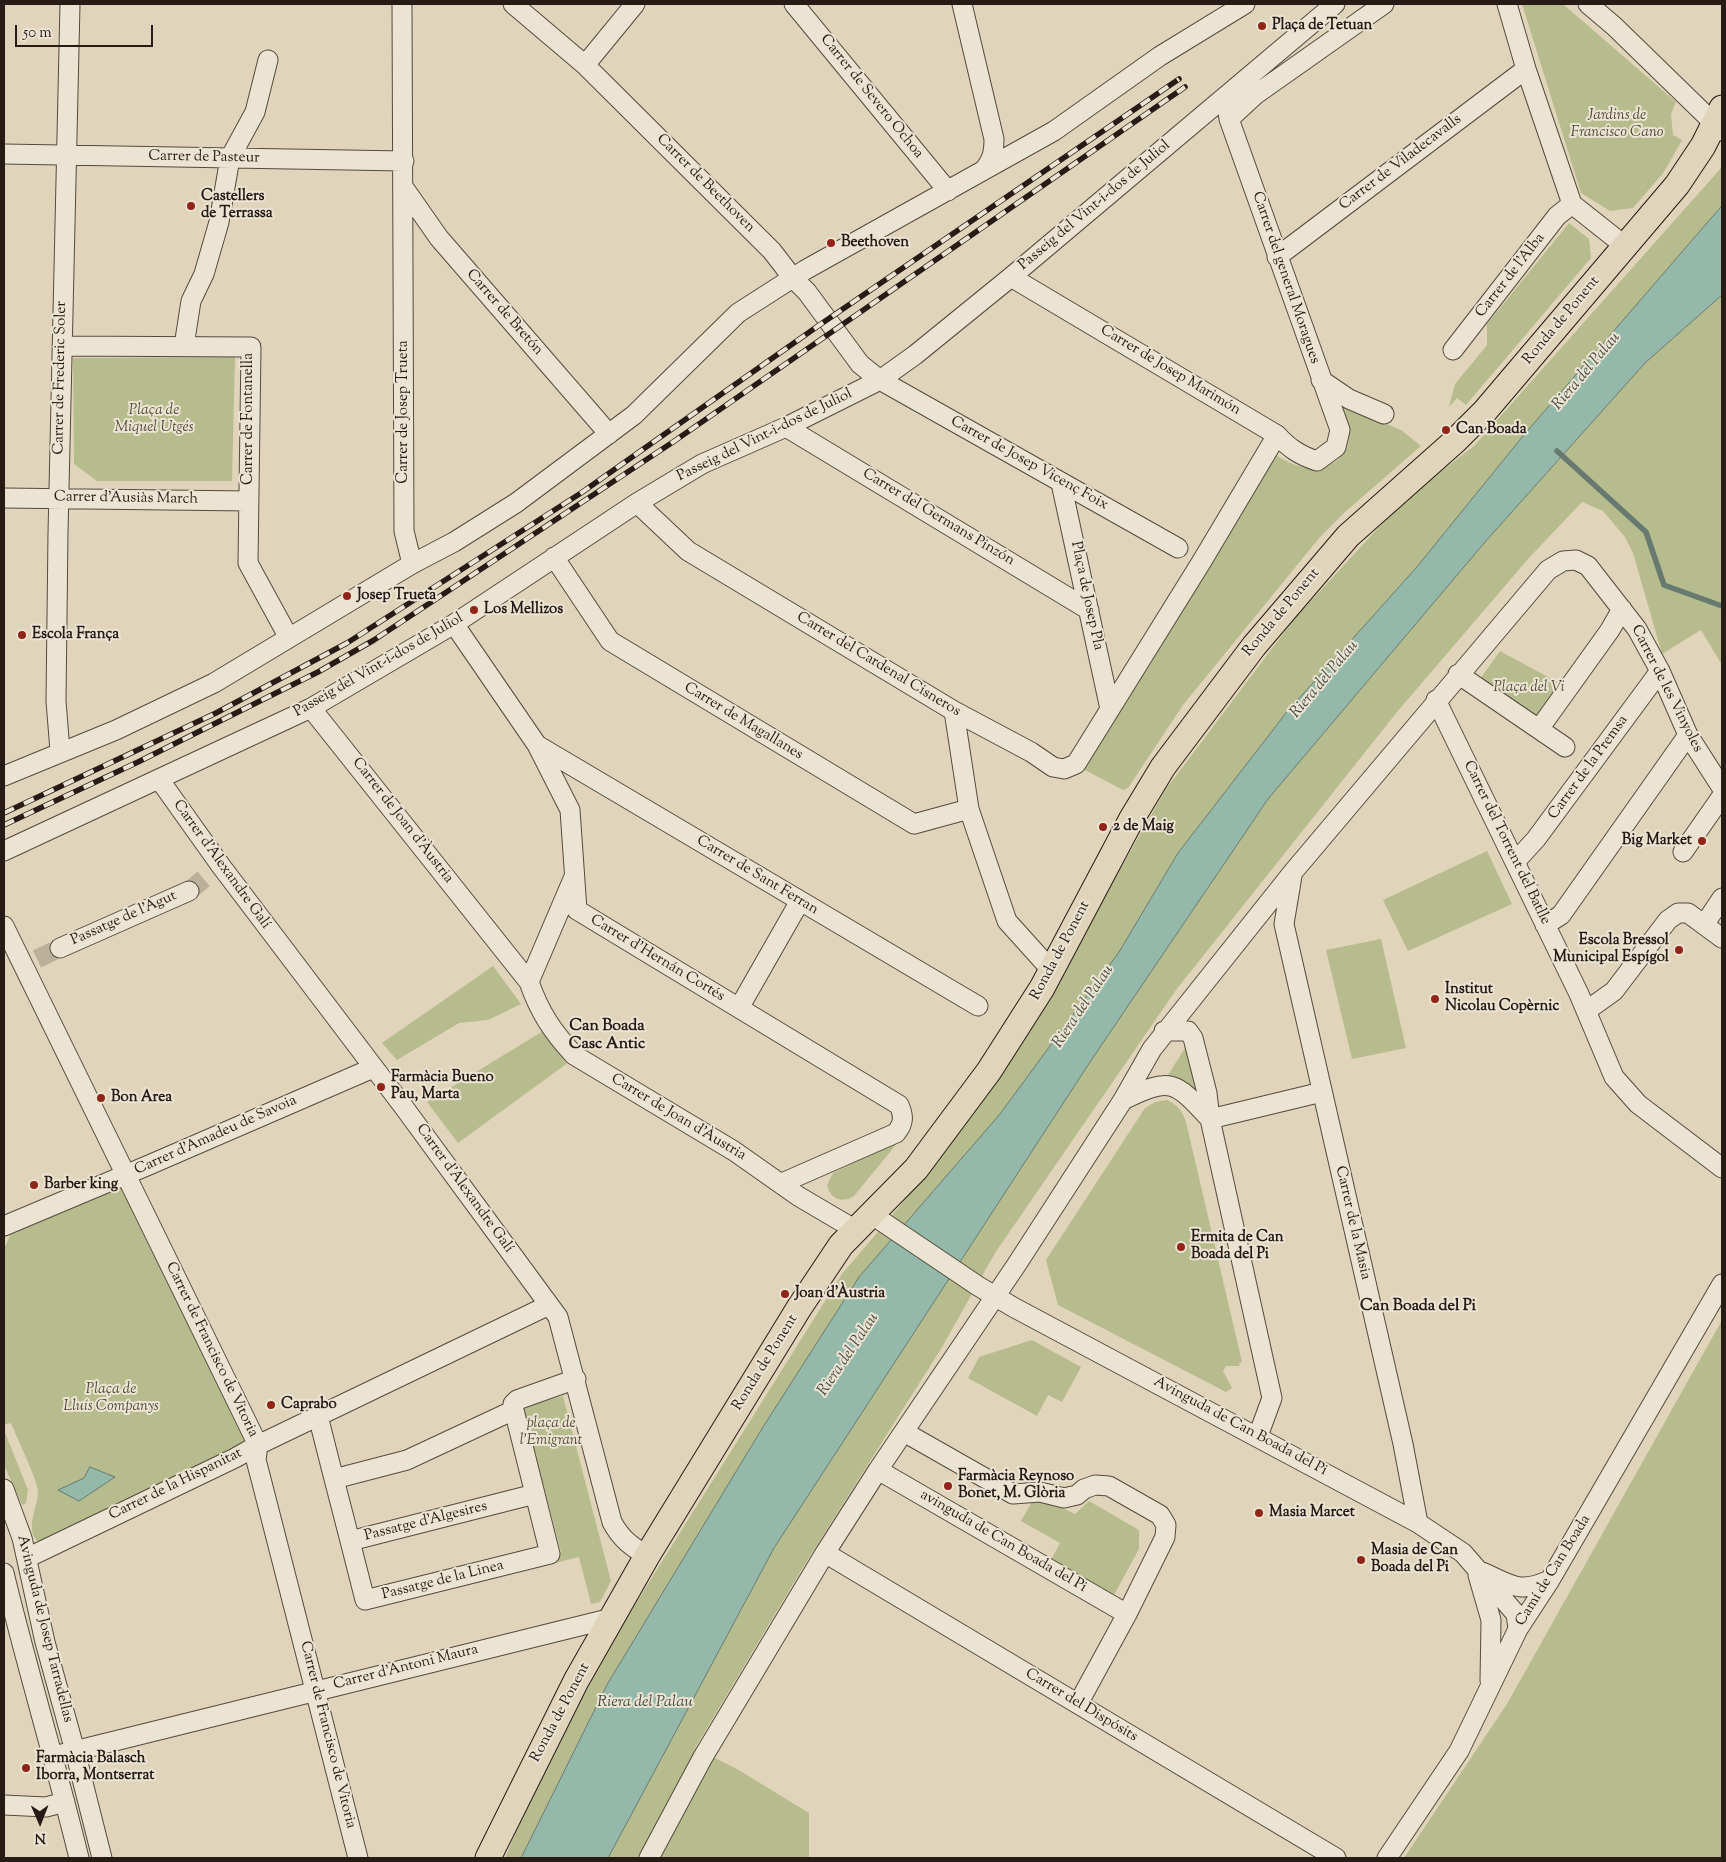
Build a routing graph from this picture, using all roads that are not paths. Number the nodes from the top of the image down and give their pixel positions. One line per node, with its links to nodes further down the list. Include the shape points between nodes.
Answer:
1 (70, 4): 19 (street, Carrer de Frederic Soler)
2 (402, 4): 21 (street, Carrer de Josep Trueta)
3 (513, 4): 13 (street, Carrer de Beethoven)
4 (635, 4): 13 (street)
5 (794, 4): 24 (street, Carrer de Severo Ochoa)
6 (962, 4): 22 (street, via 994,139 991,163)
7 (1245, 4): 22 (street, via 1160,56 1054,131)
8 (1335, 4): 15 (street, Passeig del Vint-i-dos de Juliol)
9 (1384, 4): 16 (street, via 1255,96)
10 (1507, 4): 14 (street)
11 (1588, 4): 17 (street)
12 (268, 60): 20 (street, via 255,112)
13 (585, 65): 30 (street, Carrer de Beethoven, via 772,251)
14 (1526, 69): 25 (street); 28 (street, Carrer de Viladecavalls)
15 (1226, 96): 16 (street, Carrer del general Moragues); 31 (street, Passeig del Vint-i-dos de Juliol)
16 (1230, 118): 28 (street, Carrer del general Moragues)
17 (1720, 120): 27 (main road, Ronda de Ponent, via 1677,185)
18 (4, 154): 19 (street, Carrer de Pasteur)
19 (66, 155): 20 (street, Carrer de Pasteur); 32 (street, Carrer de Frederic Soler)
20 (230, 158): 21 (street, Carrer de Pasteur); 33 (street, via 219,222 204,274 191,301)
21 (404, 161): 23 (street, Carrer de Josep Trueta)
22 (983, 172): 24 (street)
23 (404, 188): 26 (street, Carrer de Bretón); 29 (street, Carrer de Josep Trueta)
24 (948, 191): 30 (street)
25 (1572, 204): 27 (street); 34 (street, Carrer de l'Alba, via 1557,216)
26 (439, 238): 29 (street, via 417,241); 39 (street, Carrer de Bretón)
27 (1626, 246): 85 (main road, Ronda de Ponent, via 1485,411 1348,536 1254,646 1185,735 1144,797)
28 (1277, 257): 36 (street, Carrer del general Moragues)
29 (404, 259): 49 (street, Carrer de Josep Trueta, via 404,531)
30 (792, 277): 35 (street, Carrer de Beethoven, via 807,292 860,364); 39 (street, via 738,313 659,392)
31 (1010, 277): 35 (street, Passeig del Vint-i-dos de Juliol); 40 (street, Carrer de Josep Marimón)
32 (62, 346): 33 (street, Carrer de Fontanella); 44 (street, Carrer de Frederic Soler)
33 (184, 346): 45 (street, Carrer de Fontanella, via 251,347)
34 (1453, 350)
35 (880, 380): 38 (street, Passeig del Vint-i-dos de Juliol); 42 (street, Carrer de Josep Vicenç Foix)
36 (1321, 380): 37 (street, via 1349,398); 41 (street, Carrer del general Moragues, via 1340,430 1336,447)
37 (1384, 414)
38 (786, 427): 46 (street, Passeig del Vint-i-dos de Juliol, via 702,464); 51 (street, Carrer del Germans Pinzón)
39 (609, 434): 49 (street, via 516,503)
40 (1277, 435): 41 (street, Carrer de Josep Marimón, via 1291,450 1303,456 1317,461); 58 (street)
41 (1327, 454)
42 (1062, 483): 47 (street, Carrer de Josep Vicenç Foix); 51 (street, Plaça de Josep Pla)
43 (4, 498): 44 (street, Carrer d'Ausiàs March)
44 (59, 498): 45 (street, Carrer d'Ausiàs March); 64 (street, Carrer de Frederic Soler, via 56,701)
45 (248, 501): 53 (street, Carrer de Fontanella, via 248,563)
46 (638, 503): 48 (street, Passeig del Vint-i-dos de Juliol); 59 (street, Carrer del Cardenal Cisneros, via 688,551)
47 (1178, 548)
48 (554, 557): 52 (street, Passeig del Vint-i-dos de Juliol); 69 (street, Carrer de Magallanes, via 610,641 914,824)
49 (412, 564): 53 (street)
50 (1622, 609): 54 (street, Carrer de les Vinyoles, via 1637,629); 55 (street, Carrer de les Vinyoles, via 1588,566 1576,560 1563,561 1548,570); 60 (street)
51 (1089, 610): 58 (street, Plaça de Josep Pla)
52 (454, 624): 57 (street, Passeig del Vint-i-dos de Juliol); 62 (street, Carrer d'Hernán Cortés)
53 (290, 638): 64 (street, via 214,683 116,730)
54 (1660, 672): 61 (street, Carrer de les Vinyoles); 72 (street, Carrer de la Premsa, via 1536,840)
55 (1458, 674): 56 (street); 60 (street)
56 (1436, 700): 72 (street, Carrer del Torrent del Batlle); 73 (street)
57 (311, 708): 66 (street, Passeig del Vint-i-dos de Juliol); 86 (street, Carrer de Joan d'Àustria)
58 (1110, 709): 59 (street, Carrer del Cardenal Cisneros, via 1076,764 1064,769 1053,767)
59 (954, 711): 69 (street)
60 (1540, 729): 63 (street)
61 (1688, 735): 67 (street, Carrer de les Vinyoles); 80 (street, via 1561,915)
62 (537, 745): 74 (street, Carrer d'Hernán Cortés, via 570,810); 77 (street, Carrer de Sant Ferran)
63 (1565, 747)
64 (60, 751): 65 (street)
65 (4, 776)
66 (159, 779): 70 (street, Passeig del Vint-i-dos de Juliol); 92 (street, Carrer d'Alexandre Galí, via 215,871)
67 (1722, 788)
68 (1722, 796): 71 (street)
69 (969, 809): 85 (street, via 1007,921)
70 (4, 851)
71 (1683, 852)
72 (1515, 862): 80 (street, Carrer del Torrent del Batlle)
73 (1293, 872): 78 (street); 79 (street, Carrer de la Masia)
74 (573, 877): 86 (street); 88 (street, Carrer d'Hernán Cortés, via 577,910)
75 (189, 891): 84 (street, Passatge de l'Agut)
76 (1722, 898): 81 (street)
77 (800, 901): 87 (street, Carrer de Sant Ferran); 88 (street)
78 (1262, 911): 79 (street, via 1270,910); 90 (street)
79 (1284, 924): 94 (street, Carrer de la Masia)
80 (1545, 925): 89 (street, Carrer del Torrent del Batlle)
81 (1704, 925): 83 (street); 89 (street, via 1688,913 1668,920 1614,991)
82 (4, 926): 98 (street, Carrer de Francisco de Vitoria, via 29,960)
83 (1722, 938)
84 (60, 948)
85 (1052, 971): 100 (main road, Ronda de Ponent, via 953,1122 916,1169)
86 (529, 982): 99 (street, Carrer de Joan d'Àustria, via 538,1009 554,1034 574,1055)
87 (978, 1006)
88 (739, 1008): 99 (street, Carrer d'Hernán Cortés, via 899,1105 904,1115 896,1133)
89 (1586, 1011): 97 (street, Carrer del Torrent del Batlle, via 1614,1077 1624,1090)
90 (1164, 1031): 91 (street); 96 (street, via 1188,1031 1193,1038)
91 (1152, 1049): 93 (street, via 1160,1074); 95 (street)
92 (373, 1068): 98 (street, Carrer d'Amadeu de Savoia); 104 (street, Carrer d'Alexandre Galí)
93 (1169, 1085): 95 (street, via 1154,1085); 96 (street, via 1182,1091)
94 (1322, 1092): 96 (street); 115 (street, Carrer de la Masia, via 1401,1434)
95 (1123, 1100): 103 (street)
96 (1210, 1119): 109 (street, via 1272,1398)
97 (1722, 1168)
98 (125, 1175): 101 (street, Carrer d'Amadeu de Savoia); 110 (street, Carrer de Francisco de Vitoria)
99 (782, 1183): 100 (street, Carrer de Joan d'Àustria)
100 (863, 1222): 103 (street, via 897,1231); 118 (main road, Ronda de Ponent, via 822,1271)
101 (4, 1226)
102 (1722, 1284): 122 (street, Camí de Can Boada)
103 (996, 1296): 108 (street); 109 (street, Avinguda de Can Boada del Pi)
104 (550, 1306): 105 (street, Carrer d'Alexandre Galí, via 558,1317); 107 (street, Carrer de la Hispanitat)
105 (576, 1379): 106 (street, via 517,1400 513,1404); 118 (street, Carrer d'Alexandre Galí, via 612,1522 628,1545)
106 (514, 1410): 112 (street, via 407,1460); 114 (street)
107 (318, 1416): 110 (street, Carrer de la Hispanitat); 112 (street, Passatge d'Algesires)
108 (904, 1432): 111 (street); 124 (street, via 1013,1494 1040,1492 1064,1498 1095,1485 1109,1486 1160,1515 1166,1525 1165,1537)
109 (1258, 1436): 115 (street, Avinguda de Can Boada del Pi)
110 (258, 1445): 119 (street, Carrer de la Hispanitat); 129 (street, Carrer de Francisco de Vitoria, via 256,1460)
111 (878, 1470): 117 (street); 124 (street, avinguda de Can Boada del Pi)
112 (334, 1479): 116 (street, Passatge d'Algesires)
113 (4, 1489): 119 (street, Avinguda de Josep Tarradellas)
114 (535, 1494): 116 (street, Passatge d'Algesires); 116 (street, Passatge de la Linea, via 550,1554 365,1600)
115 (1418, 1523): 120 (street, Avinguda de Can Boada del Pi, via 1463,1553)
116 (350, 1541)
117 (825, 1553): 130 (street, Carrer del Dispósits); 139 (street, via 703,1757)
118 (647, 1556): 125 (main road, Ronda de Ponent)
119 (27, 1558): 123 (street, via 22,1596); 131 (street, Avinguda de Josep Tarradellas, via 45,1642)
120 (1477, 1569): 122 (street, via 1518,1588 1533,1588); 126 (street); 127 (street, Avinguda de Can Boada del Pi, via 1516,1614)
121 (4, 1574): 123 (street, Avinguda de Josep Tarradellas)
122 (1550, 1580): 127 (street, Camí de Can Boada)
123 (9, 1614): 132 (street, Avinguda de Josep Tarradellas)
124 (1127, 1614): 130 (street)
125 (612, 1618): 129 (street, Carrer d'Antoni Maura); 138 (main road, Ronda de Ponent, via 576,1681)
126 (1491, 1620): 127 (street, via 1506,1631); 128 (street)
127 (1518, 1629): 128 (street, Camí de Can Boada)
128 (1490, 1683): 141 (street, Camí de Can Boada, via 1458,1751)
129 (314, 1690): 131 (street, Carrer d'Antoni Maura); 137 (street, Carrer de Francisco de Vitoria)
130 (1078, 1704): 140 (street, Carrer del Dispósits)
131 (76, 1751): 132 (street, Carrer d'Antoni Maura); 136 (street, Avinguda de Josep Tarradellas)
132 (54, 1756): 133 (street, Avinguda de Josep Tarradellas)
133 (65, 1802): 134 (street, via 46,1807); 135 (street, Avinguda de Josep Tarradellas)
134 (4, 1805)
135 (79, 1858)
136 (102, 1858)
137 (358, 1858)
138 (488, 1858)
139 (650, 1858)
140 (1336, 1858)
141 (1387, 1858)

